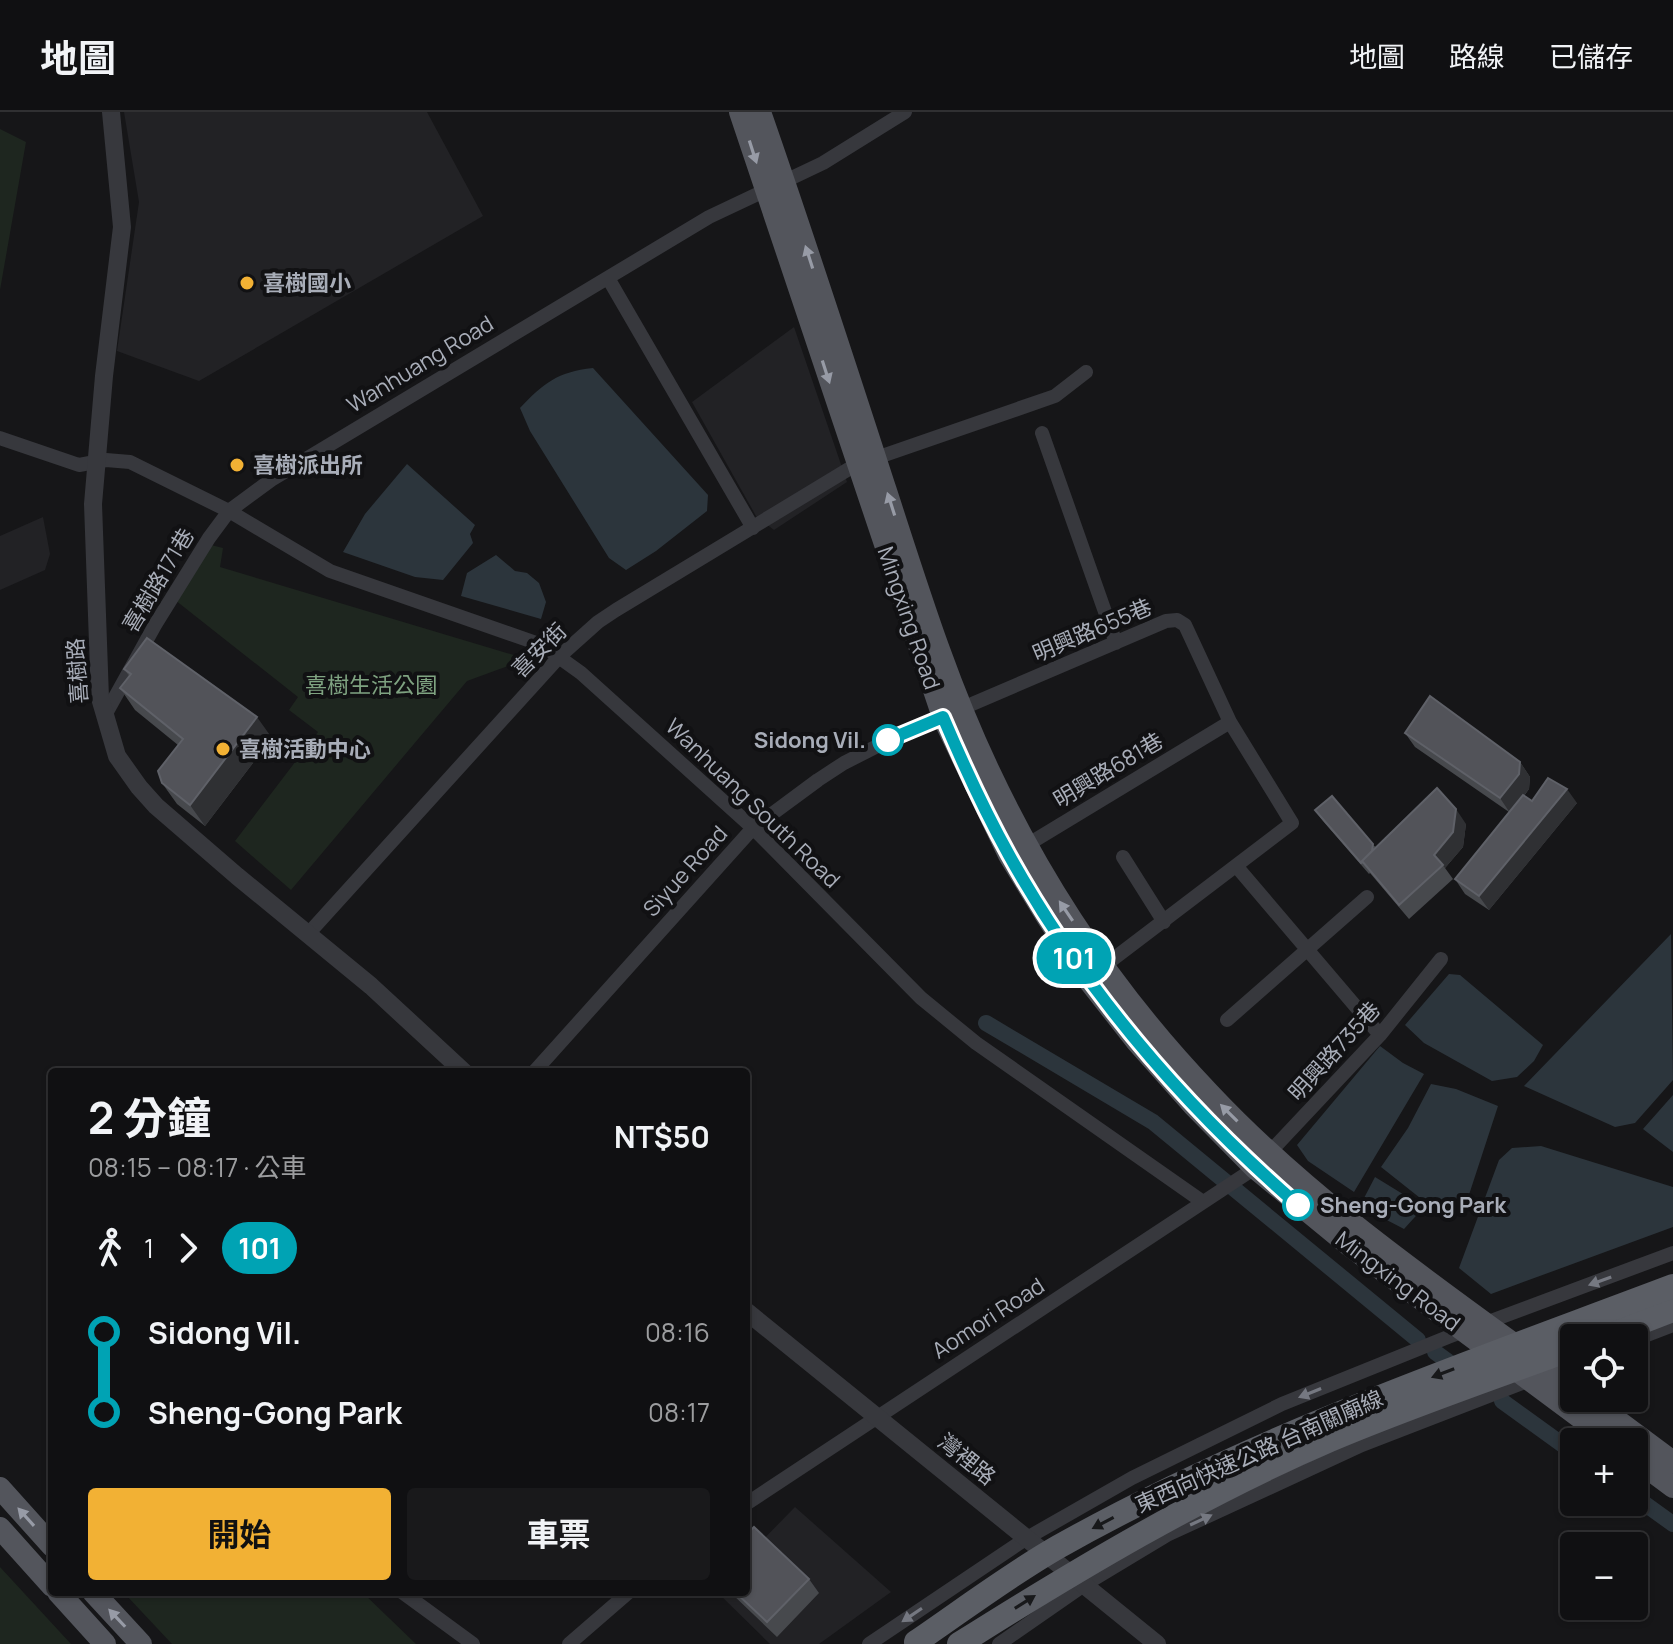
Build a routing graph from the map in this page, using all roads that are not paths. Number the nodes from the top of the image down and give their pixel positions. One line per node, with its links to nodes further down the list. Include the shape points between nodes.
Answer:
1 (111, 112): 11 (street, 喜樹路, via 122,227)
2 (740, 112): 5 (main road, Mingxing Road, one-way to 5)
3 (760, 112): 5 (main road, Mingxing Road)
4 (905, 112): 5 (street, Wanhuang Road)
5 (776, 187): 6 (street, Wanhuang Road, via 709,217); 10 (main road, Mingxing Road)
6 (608, 278): 12 (street, Wanhuang Road, via 284,472); 13 (street)
7 (1086, 372): 10 (street, 喜安街, via 1055,396)
8 (1042, 433): 14 (street)
9 (0, 438): 11 (street, via 79,465)
10 (866, 461): 13 (street, 喜安街); 16 (main road, Mingxing Road)
11 (95, 463): 12 (street, via 130,462); 17 (street, 喜樹路)
12 (229, 511): 15 (street, Wanhuang South Road, via 330,571 526,638); 17 (street, 喜樹路171巷, via 155,625)
13 (753, 528): 15 (street, 喜安街, via 616,610)
14 (1116, 643): 16 (street, 明興路655巷); 18 (street, 明興路655巷, via 1166,621 1185,625)
15 (560, 656): 19 (street, Wanhuang South Road); 25 (street, 喜安街)
16 (952, 714): 19 (street, Siyue Road, via 844,763); 20 (main road, Mingxing Road)
17 (104, 717): 25 (street, 喜樹路, via 117,756 148,798)
18 (1230, 722): 20 (street, 明興路681巷); 22 (street, via 1292,823)
19 (753, 828): 32 (street, Siyue Road); 34 (street, Wanhuang South Road, via 921,998 976,1043)
20 (1018, 850): 28 (main road, Mingxing Road, one-way to 20); 33 (main road, Mingxing Road, via 1086,977 1193,1105)
21 (1123, 857): 24 (street)
22 (1237, 867): 24 (street); 26 (street)
23 (1367, 897): 26 (street)
24 (1164, 922): 28 (street)
25 (308, 934): 31 (street, 喜樹路)
26 (1309, 949): 29 (street); 30 (street)
27 (1441, 959): 30 (street, 明興路735巷)
28 (1104, 966): 33 (main road, Mingxing Road, one-way to 28)
29 (1227, 1020)
30 (1380, 1035): 33 (street, 明興路735巷)
31 (460, 1068)
32 (538, 1068)
33 (1259, 1163): 34 (street, Aomori Road); 39 (main road, Mingxing Road, via 1358,1227); 42 (main road, Mingxing Road, via 1350,1246)
34 (1204, 1202): 49 (street, Aomori Road)
35 (1673, 1253): 39 (street, one-way to 39)
36 (1673, 1286): 65 (highway, 東西向快速公路 台南關廟線, one-way to 65, bridge, via 1322,1418 1189,1478 1055,1549)
37 (1673, 1310): 40 (highway)
38 (750, 1314): 49 (street, 灣裡路)
39 (1487, 1323): 42 (street); 46 (main road, Mingxing Road)
40 (1636, 1324)
41 (1673, 1325): 43 (street)
42 (1464, 1332): 46 (main road, Mingxing Road); 57 (street, one-way to 57, via 1282,1404 1132,1478)
43 (1648, 1335)
44 (1560, 1353): 71 (highway, 東西向快速公路 台南關廟線, one-way to 44, bridge, via 1065,1577 1206,1499 1331,1440)
45 (1560, 1369): 46 (street)
46 (1541, 1376): 47 (main road, Mingxing Road); 50 (main road, Mingxing Road); 60 (street, one-way to 46, via 1167,1535 1334,1458)
47 (1560, 1383)
48 (1606, 1412): 51 (main road)
49 (877, 1418): 55 (street, Aomori Road); 57 (street, 灣裡路)
50 (1598, 1428)
51 (1673, 1462)
52 (1648, 1468): 53 (main road)
53 (1673, 1487)
54 (0, 1488): 58 (main road, one-way to 54)
55 (750, 1501)
56 (0, 1528): 59 (main road)
57 (1027, 1538): 60 (street, 灣裡路); 70 (street, one-way to 70)
58 (48, 1542)
59 (48, 1582)
60 (1084, 1585): 72 (street); 73 (street, 灣裡路)
61 (96, 1596): 67 (main road, one-way to 61)
62 (407, 1596): 68 (street)
63 (624, 1596): 69 (street)
64 (65, 1600): 66 (main road)
65 (914, 1643)
66 (105, 1644)
67 (141, 1644)
68 (473, 1644)
69 (569, 1644)
70 (869, 1644)
71 (959, 1644)
72 (999, 1644)
73 (1157, 1644)

